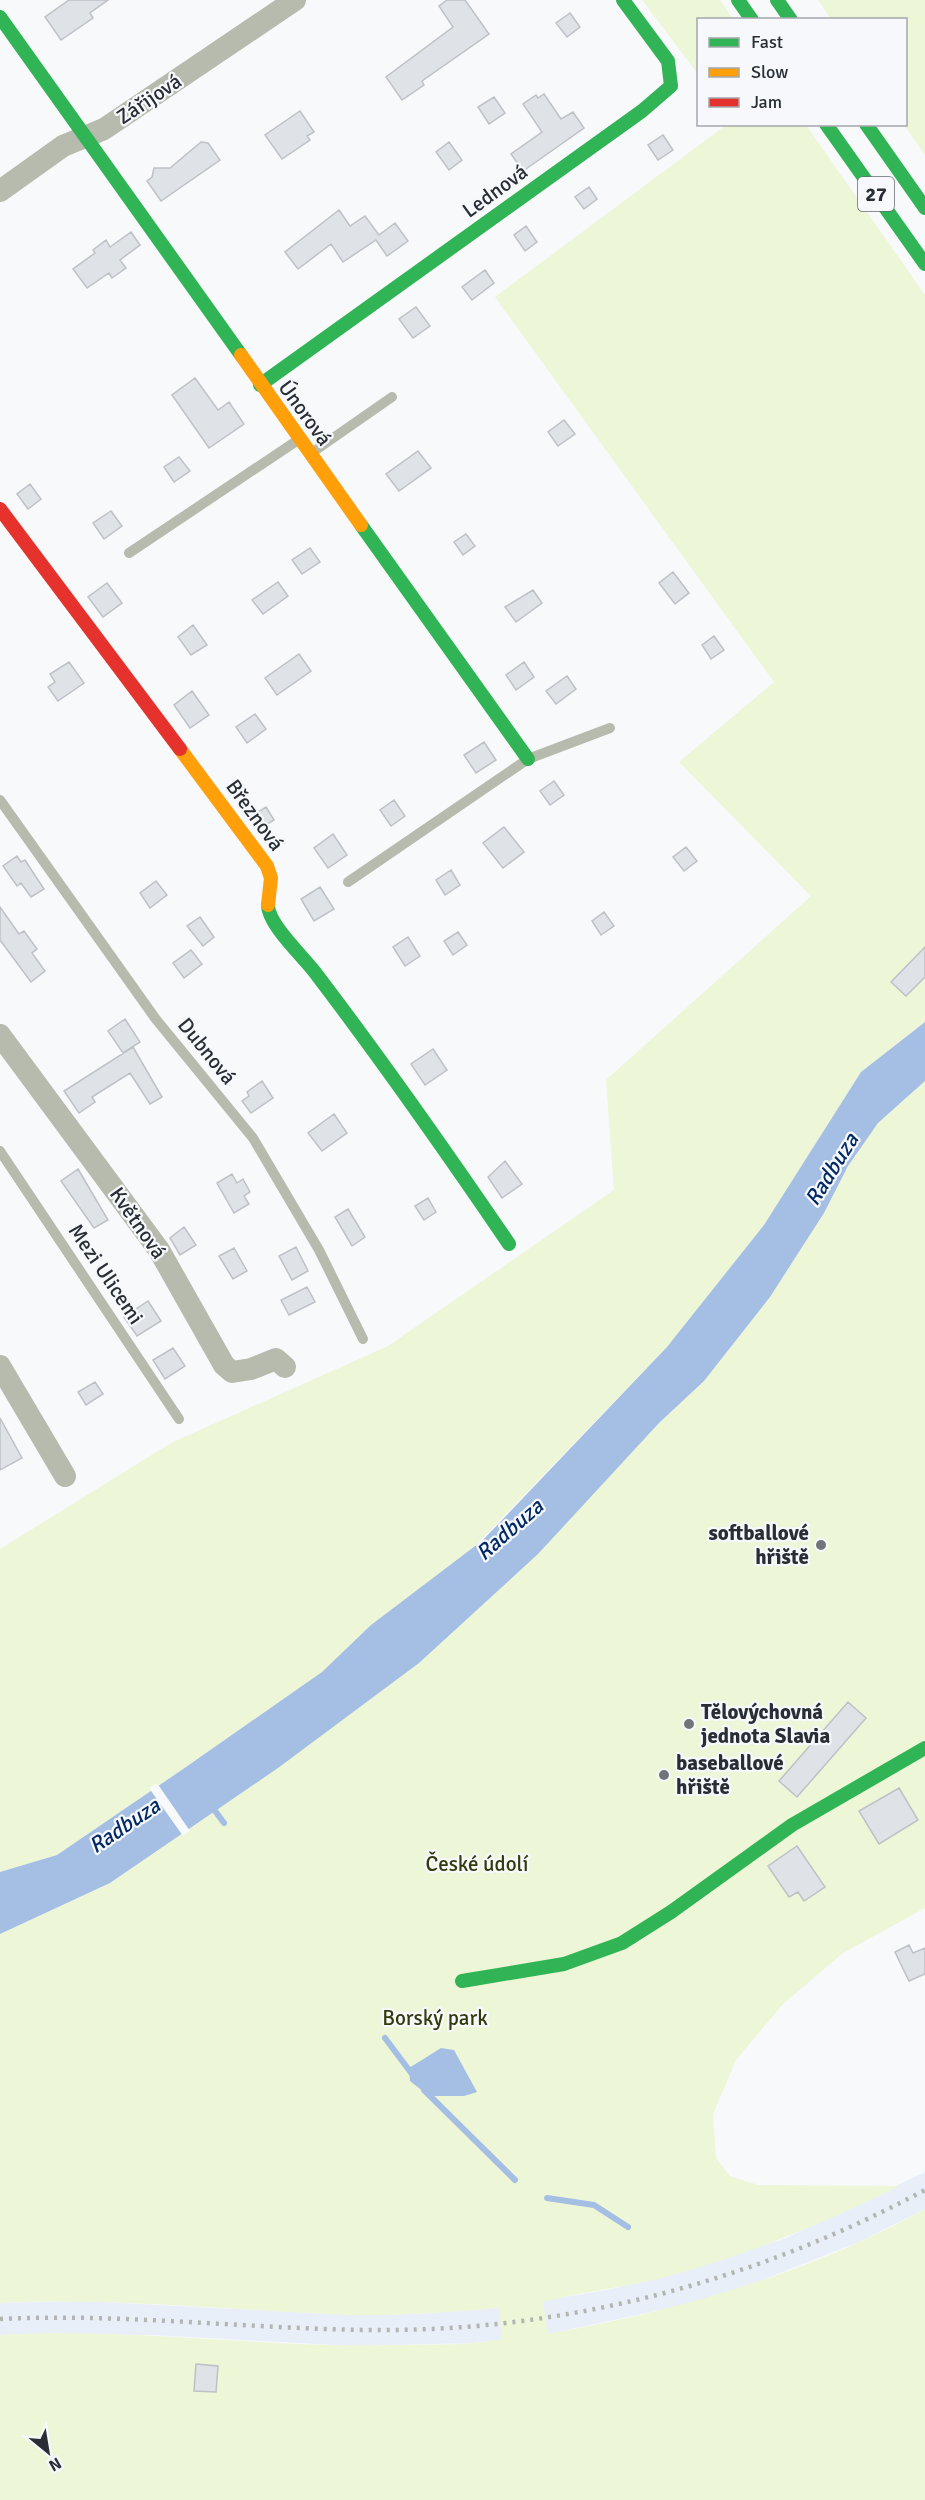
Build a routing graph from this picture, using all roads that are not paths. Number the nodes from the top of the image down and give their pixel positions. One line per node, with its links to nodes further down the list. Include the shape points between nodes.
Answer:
1 (295, 0): 10 (street, Zářijová, via 105,129)
2 (623, 0): 14 (main road, Lednová, via 668,61 671,86 642,111)
3 (738, 0): 6 (main road)
4 (777, 0): 7 (main road)
5 (0, 17): 10 (main road, Únorová)
6 (751, 18)
7 (790, 18)
8 (827, 126): 13 (main road, 27)
9 (867, 126): 12 (main road, 27)
10 (85, 138): 11 (street, Zářijová, via 63,146); 14 (main road, Únorová)
11 (0, 191)
12 (925, 208)
13 (925, 264)
14 (260, 385): 16 (main road, Únorová)
15 (392, 397): 17 (lane)
16 (298, 439): 17 (main road, Únorová); 19 (lane)
17 (309, 455): 21 (main road, Únorová)
18 (0, 509): 26 (main road, Březnová, via 267,866 268,909 274,924 303,956 412,1101)
19 (129, 552)
20 (610, 728): 21 (lane)
21 (528, 759): 23 (lane)
22 (0, 800): 27 (lane, Dubnová, via 155,1018 253,1138 318,1250)
23 (348, 882)
24 (0, 1035): 29 (street, Květnová, via 159,1250 224,1365 232,1372 276,1359)
25 (0, 1151): 30 (lane, Mezi Ulicemi)
26 (509, 1244)
27 (363, 1339)
28 (0, 1366): 31 (street)
29 (285, 1367)
30 (179, 1419)
31 (65, 1476)
32 (925, 1748): 33 (main road, via 860,1781 748,1854 672,1913 621,1943 554,1965)
33 (462, 1981)

